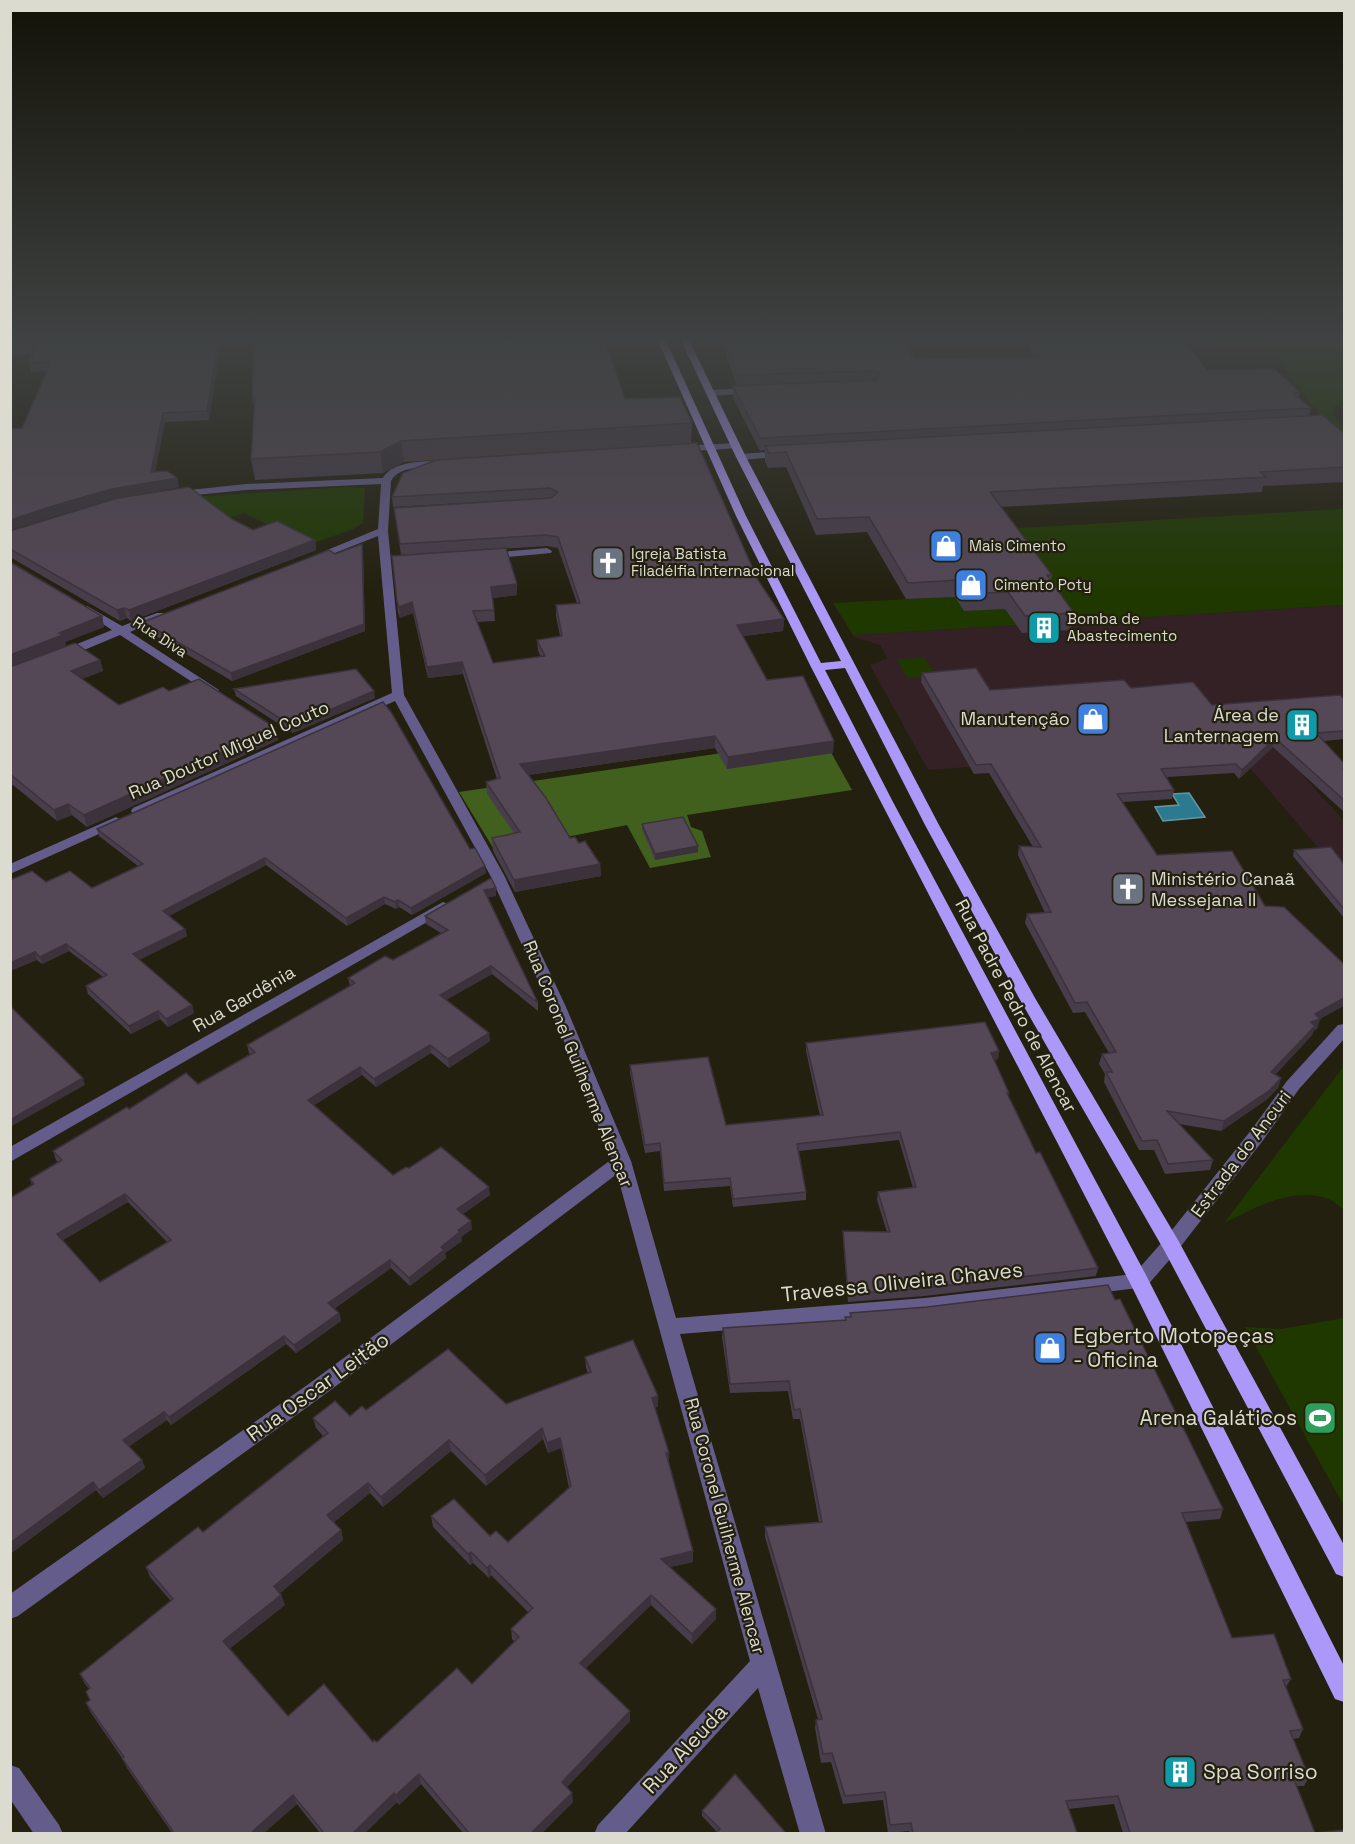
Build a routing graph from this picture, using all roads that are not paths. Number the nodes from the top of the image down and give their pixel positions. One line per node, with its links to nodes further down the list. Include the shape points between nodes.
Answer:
1 (698, 422): 3 (main road, Rua Padre Pedro de Alencar)
2 (724, 422): 5 (main road, Rua Padre Pedro de Alencar)
3 (710, 448): 4 (street); 5 (street); 19 (main road, Rua Padre Pedro de Alencar)
4 (663, 450)
5 (738, 451): 6 (street); 18 (main road, Rua Padre Pedro de Alencar)
6 (789, 454)
7 (450, 463): 8 (street, via 404,467)
8 (386, 481): 9 (street); 10 (street, Rua Coronel Guilherme Alencar, via 389,513)
9 (166, 495)
10 (383, 531): 13 (street); 21 (street, Rua Coronel Guilherme Alencar, via 392,562)
11 (547, 551): 12 (street)
12 (478, 556)
13 (296, 564)
14 (75, 602): 16 (street, Rua Diva)
15 (176, 610): 16 (street)
16 (122, 630): 17 (street); 20 (street, Rua Diva)
17 (55, 657)
18 (849, 664): 19 (main road); 27 (main road, Rua Padre Pedro de Alencar, via 964,884)
19 (818, 666): 28 (main road, Rua Padre Pedro de Alencar)
20 (222, 695)
21 (398, 695): 22 (street, Rua Doutor Miguel Couto, via 286,737); 26 (street, Rua Coronel Guilherme Alencar, via 558,1007)
22 (10, 870)
23 (457, 898): 25 (street, Rua Gardênia)
24 (1344, 1029): 27 (street, Estrada do Ancuri, via 1293,1085)
25 (10, 1156)
26 (622, 1161): 29 (street, Rua Coronel Guilherme Alencar); 31 (street, Rua Oscar Leitão, via 316,1389)
27 (1171, 1245): 28 (street, Estrada do Ancuri); 30 (main road, Rua Padre Pedro de Alencar)
28 (1139, 1281): 29 (street, Travessa Oliveira Chaves, via 925,1306); 33 (main road, Rua Padre Pedro de Alencar)
29 (670, 1327): 32 (street, Rua Coronel Guilherme Alencar)
30 (1344, 1566)
31 (10, 1608)
32 (762, 1665): 36 (street, Rua Aleuda); 37 (street, Rua Coronel Guilherme Alencar)
33 (1344, 1690)
34 (10, 1777): 35 (street)
35 (50, 1833)
36 (607, 1833)
37 (813, 1833)

